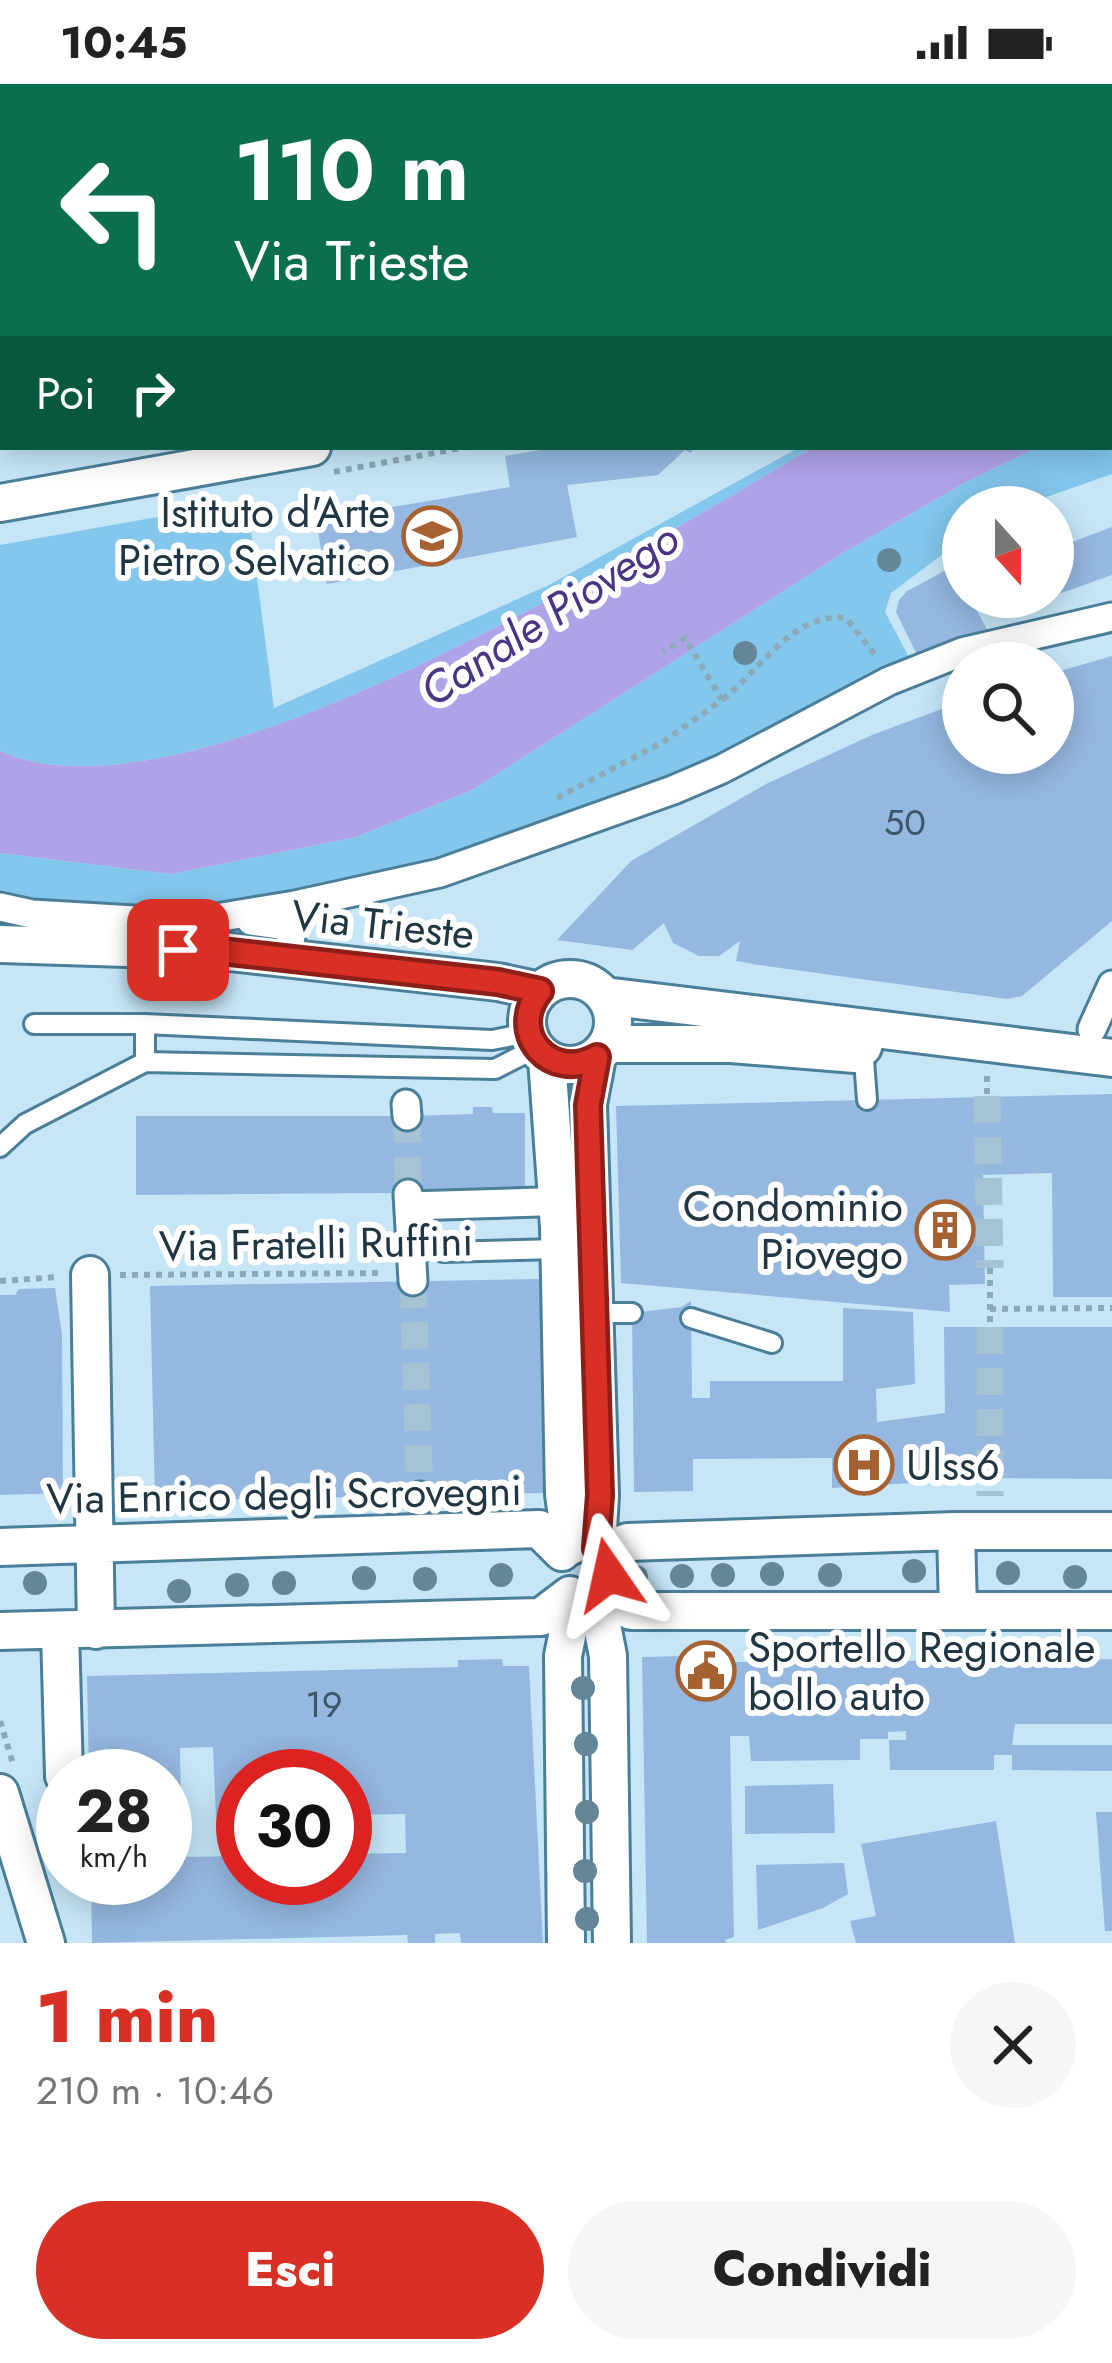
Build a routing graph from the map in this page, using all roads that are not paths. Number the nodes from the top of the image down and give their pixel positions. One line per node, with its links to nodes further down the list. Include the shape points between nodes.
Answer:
1 (296, 450): 2 (street)
2 (0, 502)
3 (1112, 617): 5 (street, via 962,652 889,680 722,770 536,842 440,873)
4 (0, 907): 5 (street, via 187,923)
5 (229, 918): 7 (street, via 292,927)
6 (0, 944): 7 (street, Via Trieste)
7 (288, 958): 9 (street, Via Trieste)
8 (1112, 985): 14 (street)
9 (540, 991): 10 (street, Via Trieste, via 574,979); 15 (street, via 528,1010)
10 (605, 996): 13 (street, Via Trieste); 16 (street, via 614,1024)
11 (34, 1024): 12 (lane, Via Trieste)
12 (145, 1024): 15 (lane, Via Trieste); 17 (lane)
13 (866, 1038): 14 (street, Via Trieste); 16 (street, Via Trieste, via 855,1054 731,1044); 18 (lane)
14 (1102, 1044)
15 (537, 1047): 16 (street, Via Trieste, via 572,1066); 17 (lane, Via Trieste, via 495,1069); 21 (street)
16 (602, 1050): 26 (street, via 588,1105)
17 (145, 1062): 19 (lane, Via Trieste, via 25,1124)
18 (867, 1100)
19 (0, 1147)
20 (539, 1202): 24 (street, via 409,1200)
21 (560, 1249): 22 (lane); 33 (street, via 564,1494)
22 (442, 1252)
23 (90, 1276): 31 (street)
24 (413, 1277)
25 (632, 1312): 26 (lane)
26 (592, 1313): 33 (street, via 600,1495)
27 (691, 1318): 28 (lane)
28 (772, 1343)
29 (956, 1531): 30 (street); 33 (street); 35 (street)
30 (1112, 1531)
31 (93, 1543): 32 (street, Via Enrico degli Scrovegni); 33 (street, Via Enrico degli Scrovegni, via 539,1529); 37 (street)
32 (0, 1547)
33 (583, 1550): 34 (street, via 609,1575); 34 (street, Via Enrico degli Scrovegni, via 556,1561 556,1581)
34 (585, 1594): 35 (street, via 631,1611); 37 (street, via 541,1617); 41 (street, via 608,1656); 42 (street, via 563,1656)
35 (958, 1610): 36 (street)
36 (1112, 1611)
37 (78, 1630): 38 (street); 39 (street)
38 (0, 1631)
39 (67, 1749)
40 (0, 1792): 43 (street)
41 (611, 1940): 42 (street)
42 (566, 1941)
43 (46, 1943)

